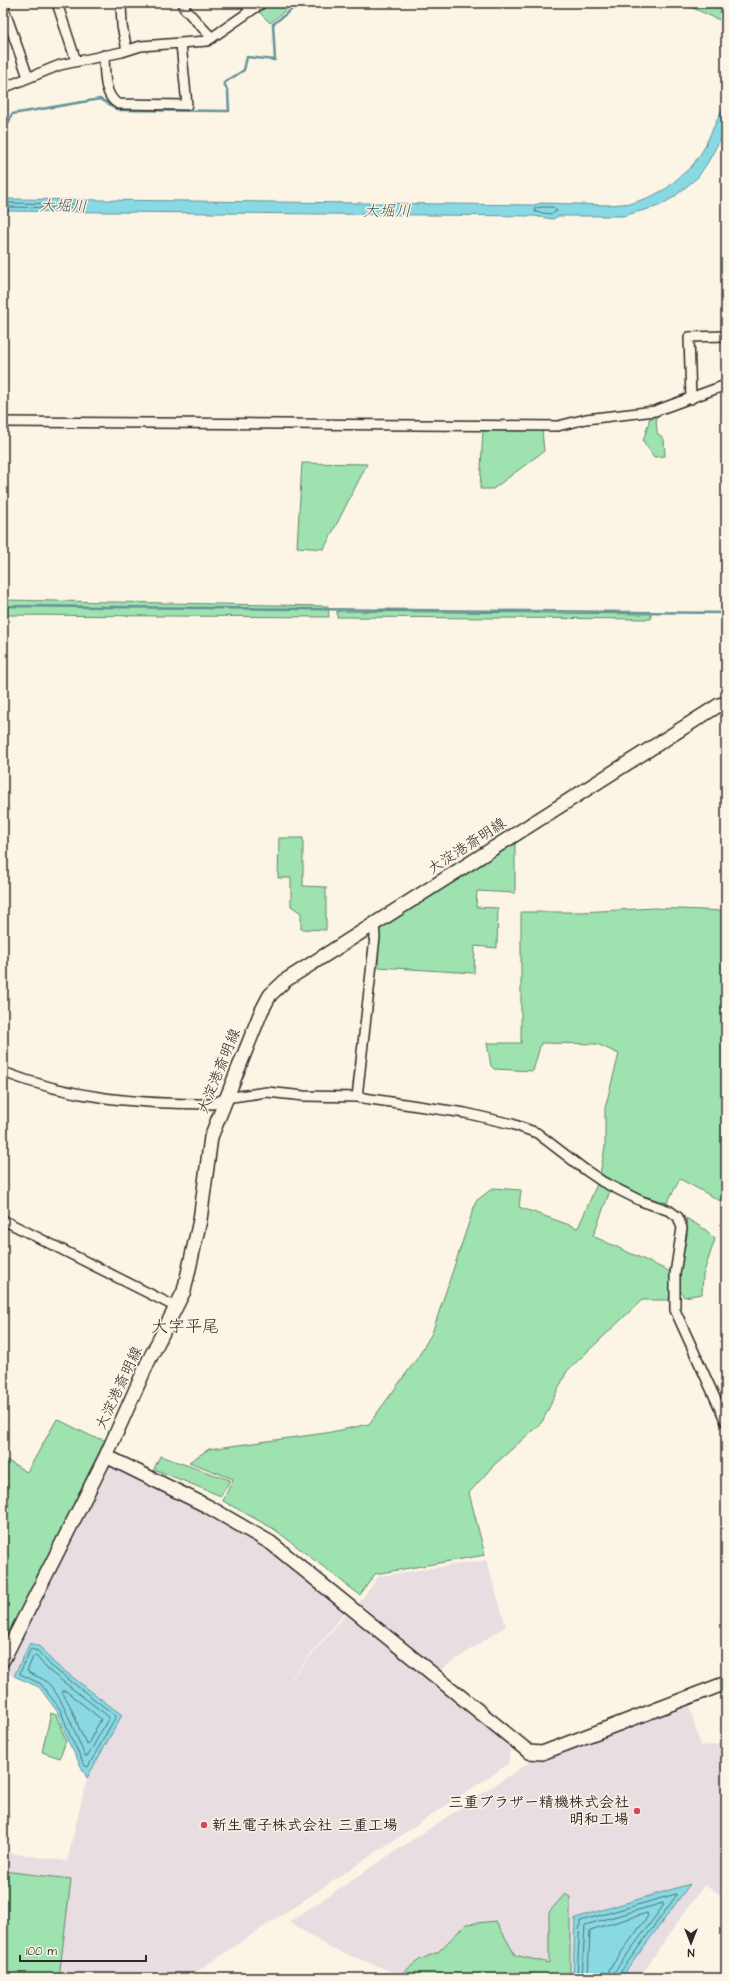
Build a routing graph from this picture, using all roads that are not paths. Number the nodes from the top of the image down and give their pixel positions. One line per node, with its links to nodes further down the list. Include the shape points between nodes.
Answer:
1 (57, 3): 12 (street)
2 (121, 3): 10 (street)
3 (186, 3): 8 (street, via 184,8)
4 (243, 3): 7 (street)
5 (262, 3): 7 (street)
6 (3, 6): 13 (street)
7 (252, 9): 8 (street)
8 (212, 38): 9 (street, via 200,43)
9 (181, 44): 10 (street, via 141,46); 11 (street, via 187,104 118,104 112,100 108,92)
10 (127, 50): 11 (street)
11 (104, 55): 12 (street)
12 (76, 61): 13 (street, via 60,64)
13 (28, 77): 14 (street)
14 (3, 88)
15 (726, 336): 17 (street, via 689,337)
16 (726, 385): 17 (street)
17 (691, 399): 18 (street, via 655,411 586,419 558,426)
18 (3, 422)
19 (726, 703): 20 (main road, 大淀港斎明線, via 719,705)
20 (374, 924): 22 (street, via 375,937); 23 (main road, 大淀港斎明線, via 286,980 270,995)
21 (3, 1072): 23 (street, via 52,1089 120,1101 213,1104)
22 (357, 1097): 23 (street, via 267,1092); 26 (street, via 465,1113 537,1133 603,1182 641,1201 670,1211 678,1217 682,1236 676,1274 675,1310)
23 (226, 1098): 25 (main road, 大淀港斎明線, via 211,1137 200,1220 184,1292)
24 (3, 1220): 25 (street)
25 (176, 1307): 27 (main road, 大淀港斎明線, via 130,1399)
26 (726, 1422)
27 (106, 1456): 28 (main road, 大淀港斎明線); 29 (main road, via 221,1513 271,1543 532,1753 542,1753)
28 (3, 1660)
29 (726, 1683)

